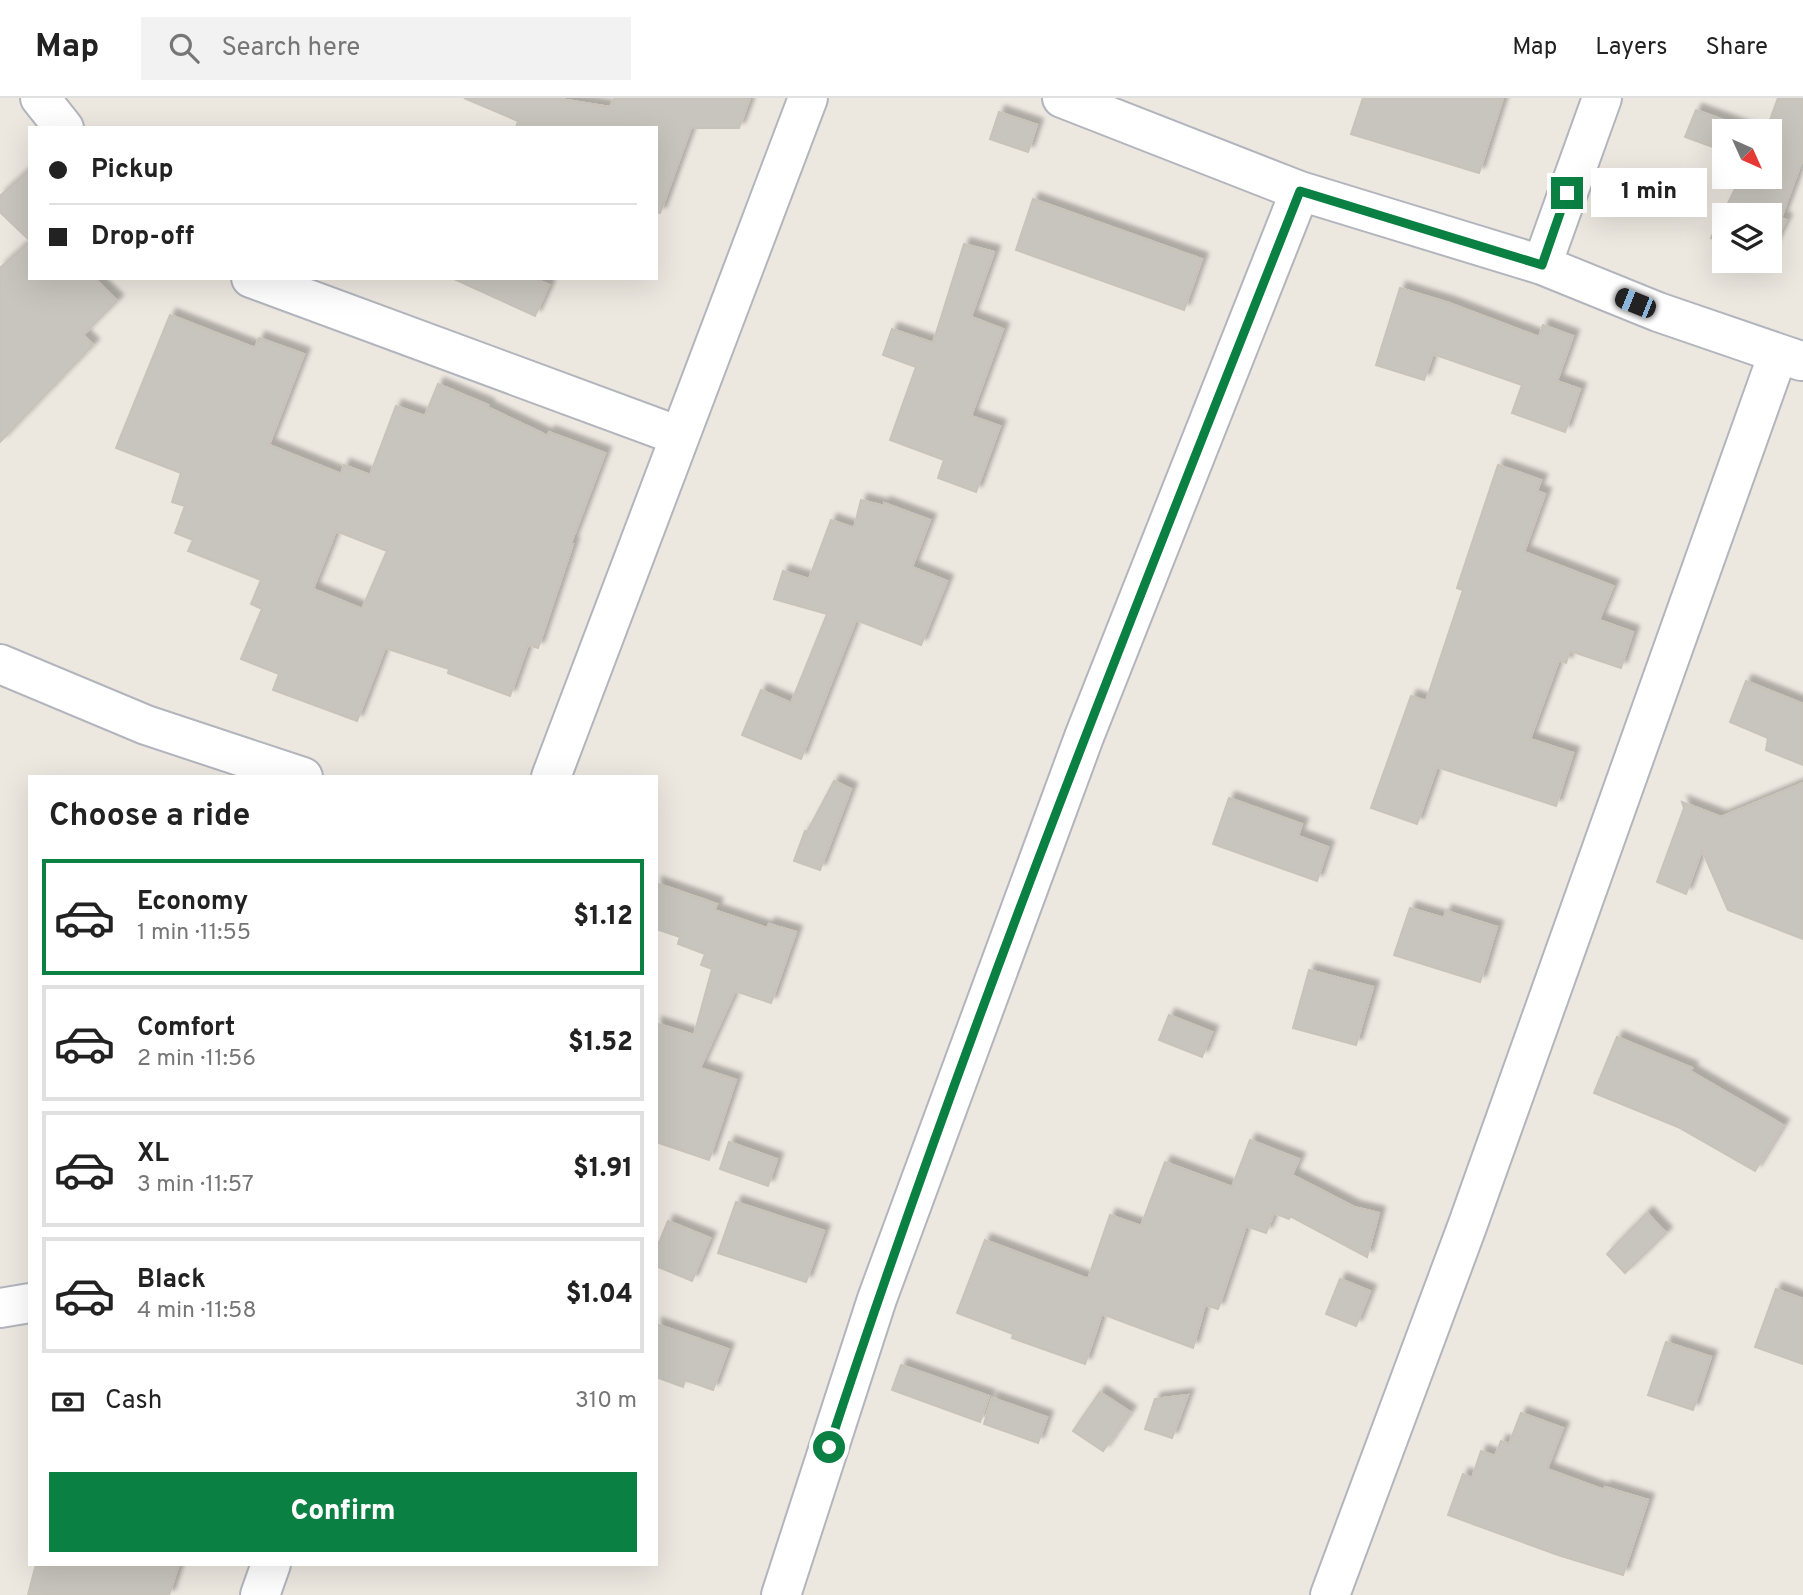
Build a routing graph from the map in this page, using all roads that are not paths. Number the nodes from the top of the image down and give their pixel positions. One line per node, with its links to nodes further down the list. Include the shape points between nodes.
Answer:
1 (40, 98): 5 (street)
2 (808, 98): 10 (street)
3 (1062, 98): 6 (street)
4 (1602, 98): 7 (street)
5 (62, 126)
6 (1300, 191): 7 (street); 18 (street, via 1084,737 877,1299)
7 (1542, 265): 9 (street)
8 (256, 280): 10 (street)
9 (1790, 358): 19 (street)
10 (679, 436): 13 (street)
11 (0, 664): 12 (street, via 146,725)
12 (297, 775)
13 (552, 775)
14 (28, 1303): 15 (street)
15 (0, 1308)
16 (270, 1566): 17 (street)
17 (260, 1595)
18 (781, 1595)
19 (1330, 1595)

